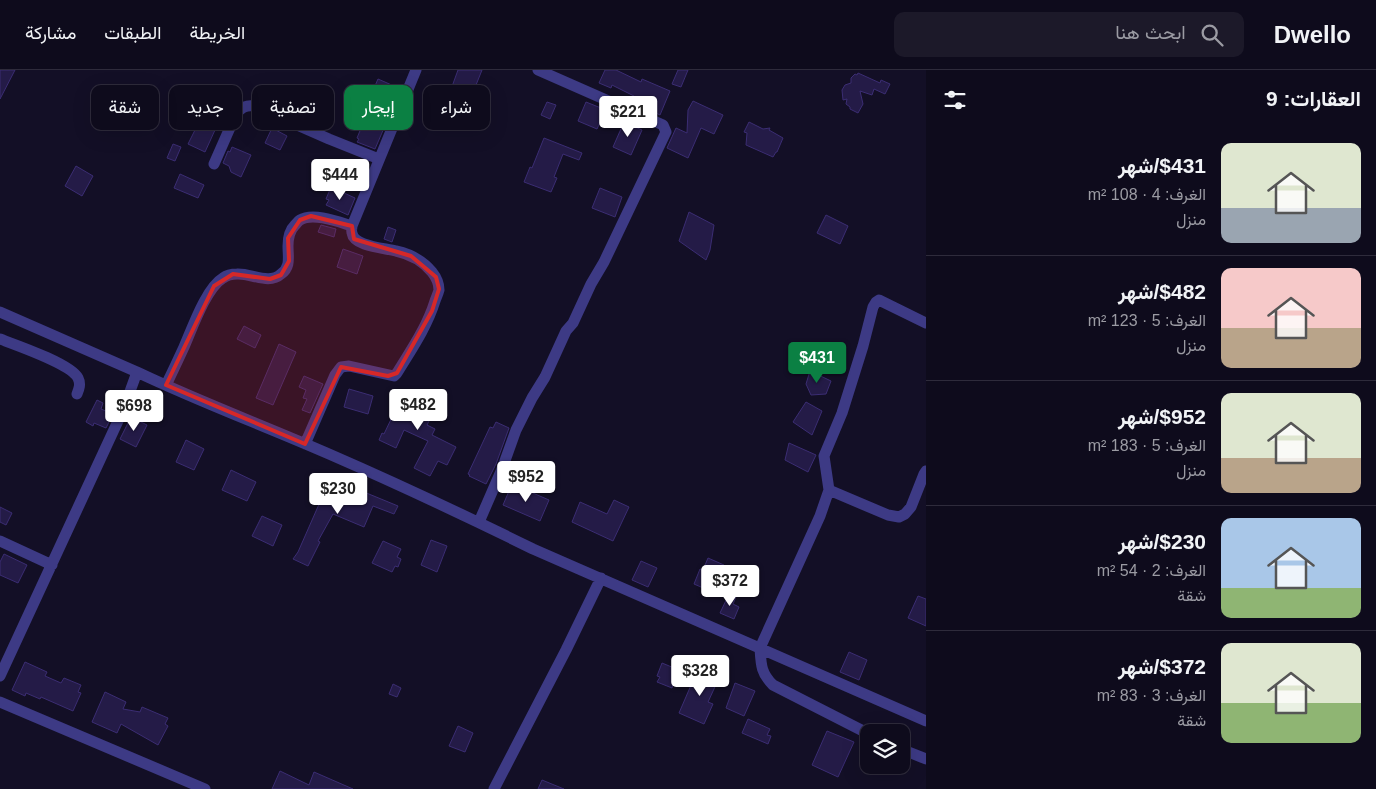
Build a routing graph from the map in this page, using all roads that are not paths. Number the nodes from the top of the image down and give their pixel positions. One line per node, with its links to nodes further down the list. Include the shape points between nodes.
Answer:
1 (416, 70): 3 (street)
2 (538, 70): 15 (street, via 663,125 666,132 604,262 516,430)
3 (380, 159): 4 (street, via 247,105 236,114); 5 (street)
4 (214, 164)
5 (352, 226): 10 (street, via 311,216 300,220 288,238 287,268 277,278 243,273 218,281 200,310); 12 (street, via 354,239 361,243 411,256 427,266 436,277 439,289 432,311 397,373 394,376 341,367)
6 (0, 312): 9 (street)
7 (926, 323): 14 (street, via 879,300 873,307 842,413 824,456)
8 (0, 339): 11 (street, via 72,372 80,385)
9 (137, 372): 10 (street); 17 (street, via 124,408)
10 (166, 385): 12 (street)
11 (77, 394)
12 (305, 444): 15 (street)
13 (926, 471): 14 (street, via 911,507 899,517)
14 (830, 490): 19 (street)
15 (480, 522): 18 (street)
16 (0, 541): 17 (street)
17 (52, 565): 20 (street)
18 (601, 578): 19 (street); 27 (street)
19 (760, 648): 22 (street); 23 (street, via 761,667 773,685)
20 (0, 676)
21 (0, 702): 26 (street)
22 (926, 721)
23 (860, 729)
24 (910, 753): 25 (street)
25 (926, 760)
26 (205, 789)
27 (494, 789)

